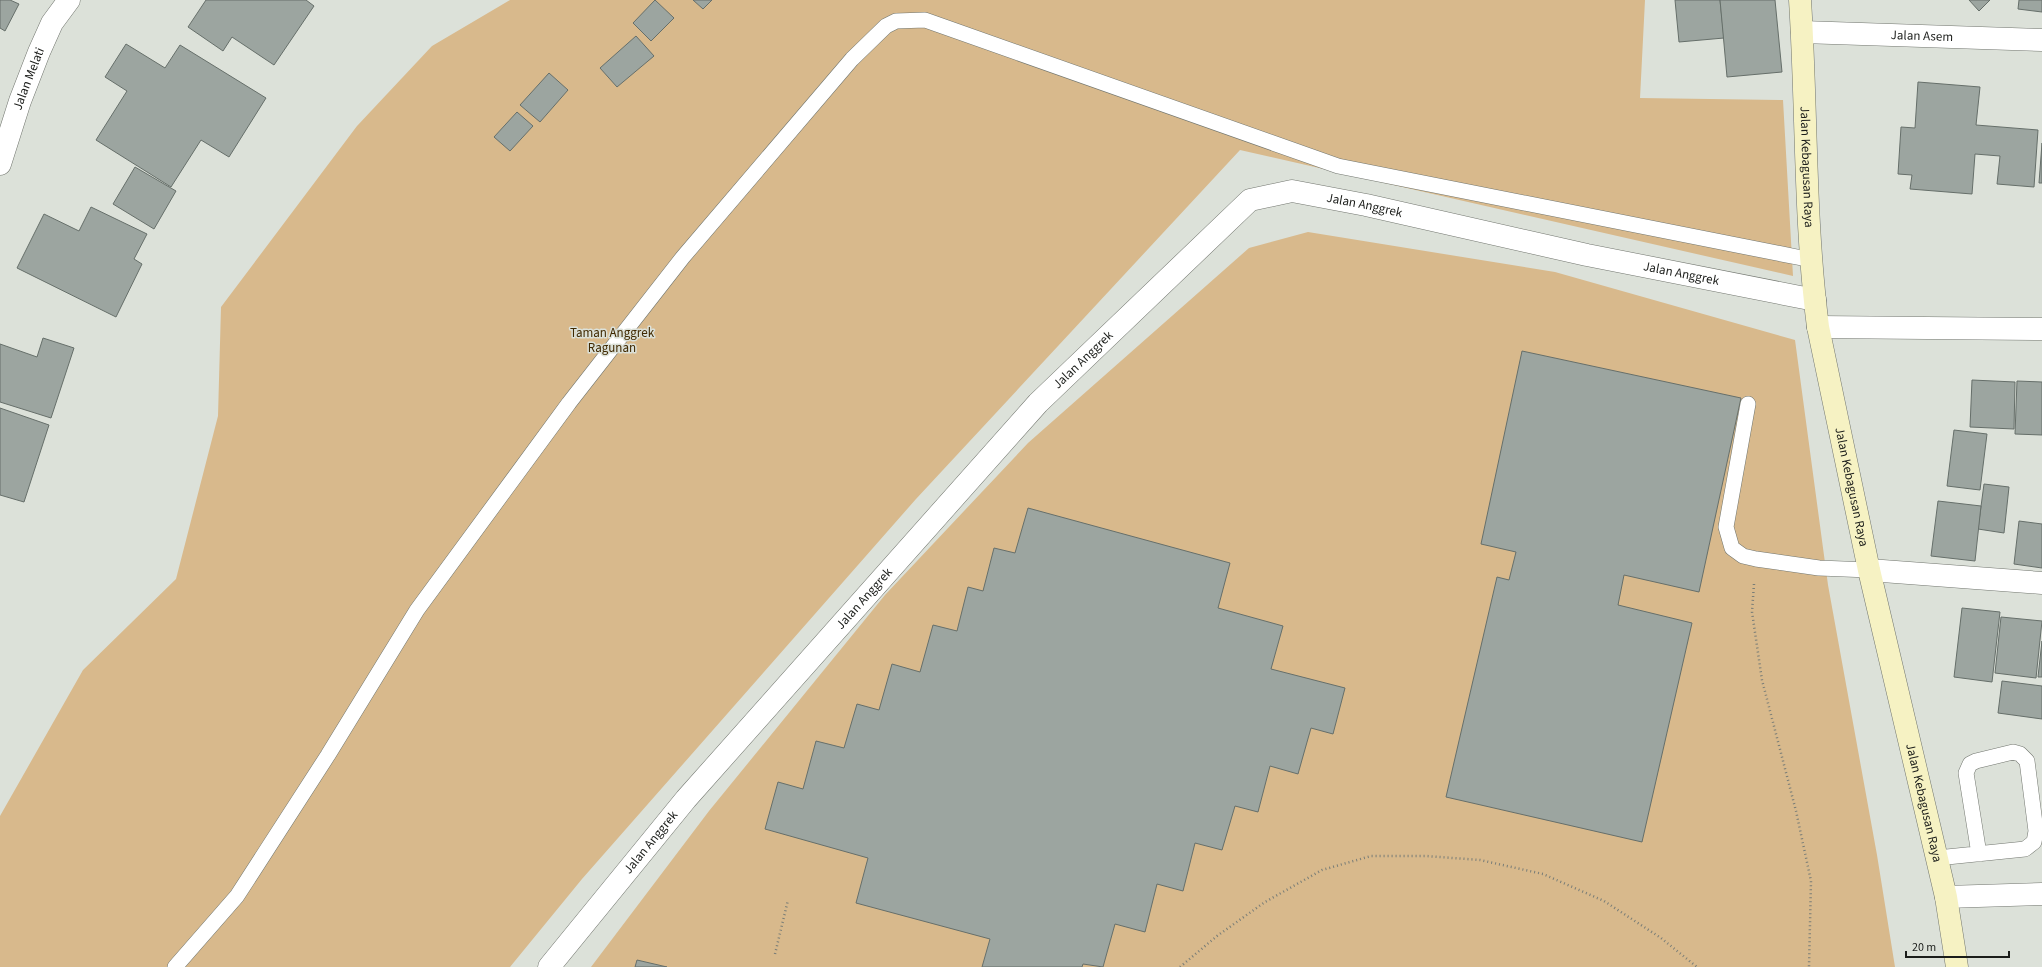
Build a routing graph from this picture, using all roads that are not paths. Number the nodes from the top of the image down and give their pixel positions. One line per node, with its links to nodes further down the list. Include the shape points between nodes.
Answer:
1 (69, 0): 5 (street, Jalan Melati, via 52,23 39,52)
2 (1800, 0): 3 (main road, Jalan Kebagusan Raya)
3 (1802, 32): 4 (street, Jalan Asem); 6 (main road, Jalan Kebagusan Raya)
4 (2042, 40)
5 (0, 164)
6 (1812, 260): 7 (main road, Jalan Kebagusan Raya); 17 (lane, via 1338,166 925,20 896,21 886,26 847,66 683,257 569,403 417,610 237,896)
7 (1815, 300): 8 (main road, Jalan Kebagusan Raya); 18 (street, Jalan Anggrek, via 1587,255 1299,192 1292,191 1250,200 1038,403 686,799)
8 (1818, 327): 9 (street); 11 (main road, Jalan Kebagusan Raya)
9 (2042, 329)
10 (1748, 404): 11 (lane, via 1726,527 1732,548 1743,556 1756,559 1819,568)
11 (1869, 570): 12 (street); 14 (main road, Jalan Kebagusan Raya)
12 (2042, 583)
13 (1979, 854): 13 (lane, via 2025,849 2034,842 2036,830 2027,761 2020,754 2013,752 1976,761 1970,764 1966,773); 14 (lane)
14 (1937, 858): 16 (main road, Jalan Kebagusan Raya)
15 (2042, 894): 16 (street)
16 (1946, 897): 19 (main road, Jalan Kebagusan Raya)
17 (175, 967)
18 (549, 967)
19 (1957, 967)

